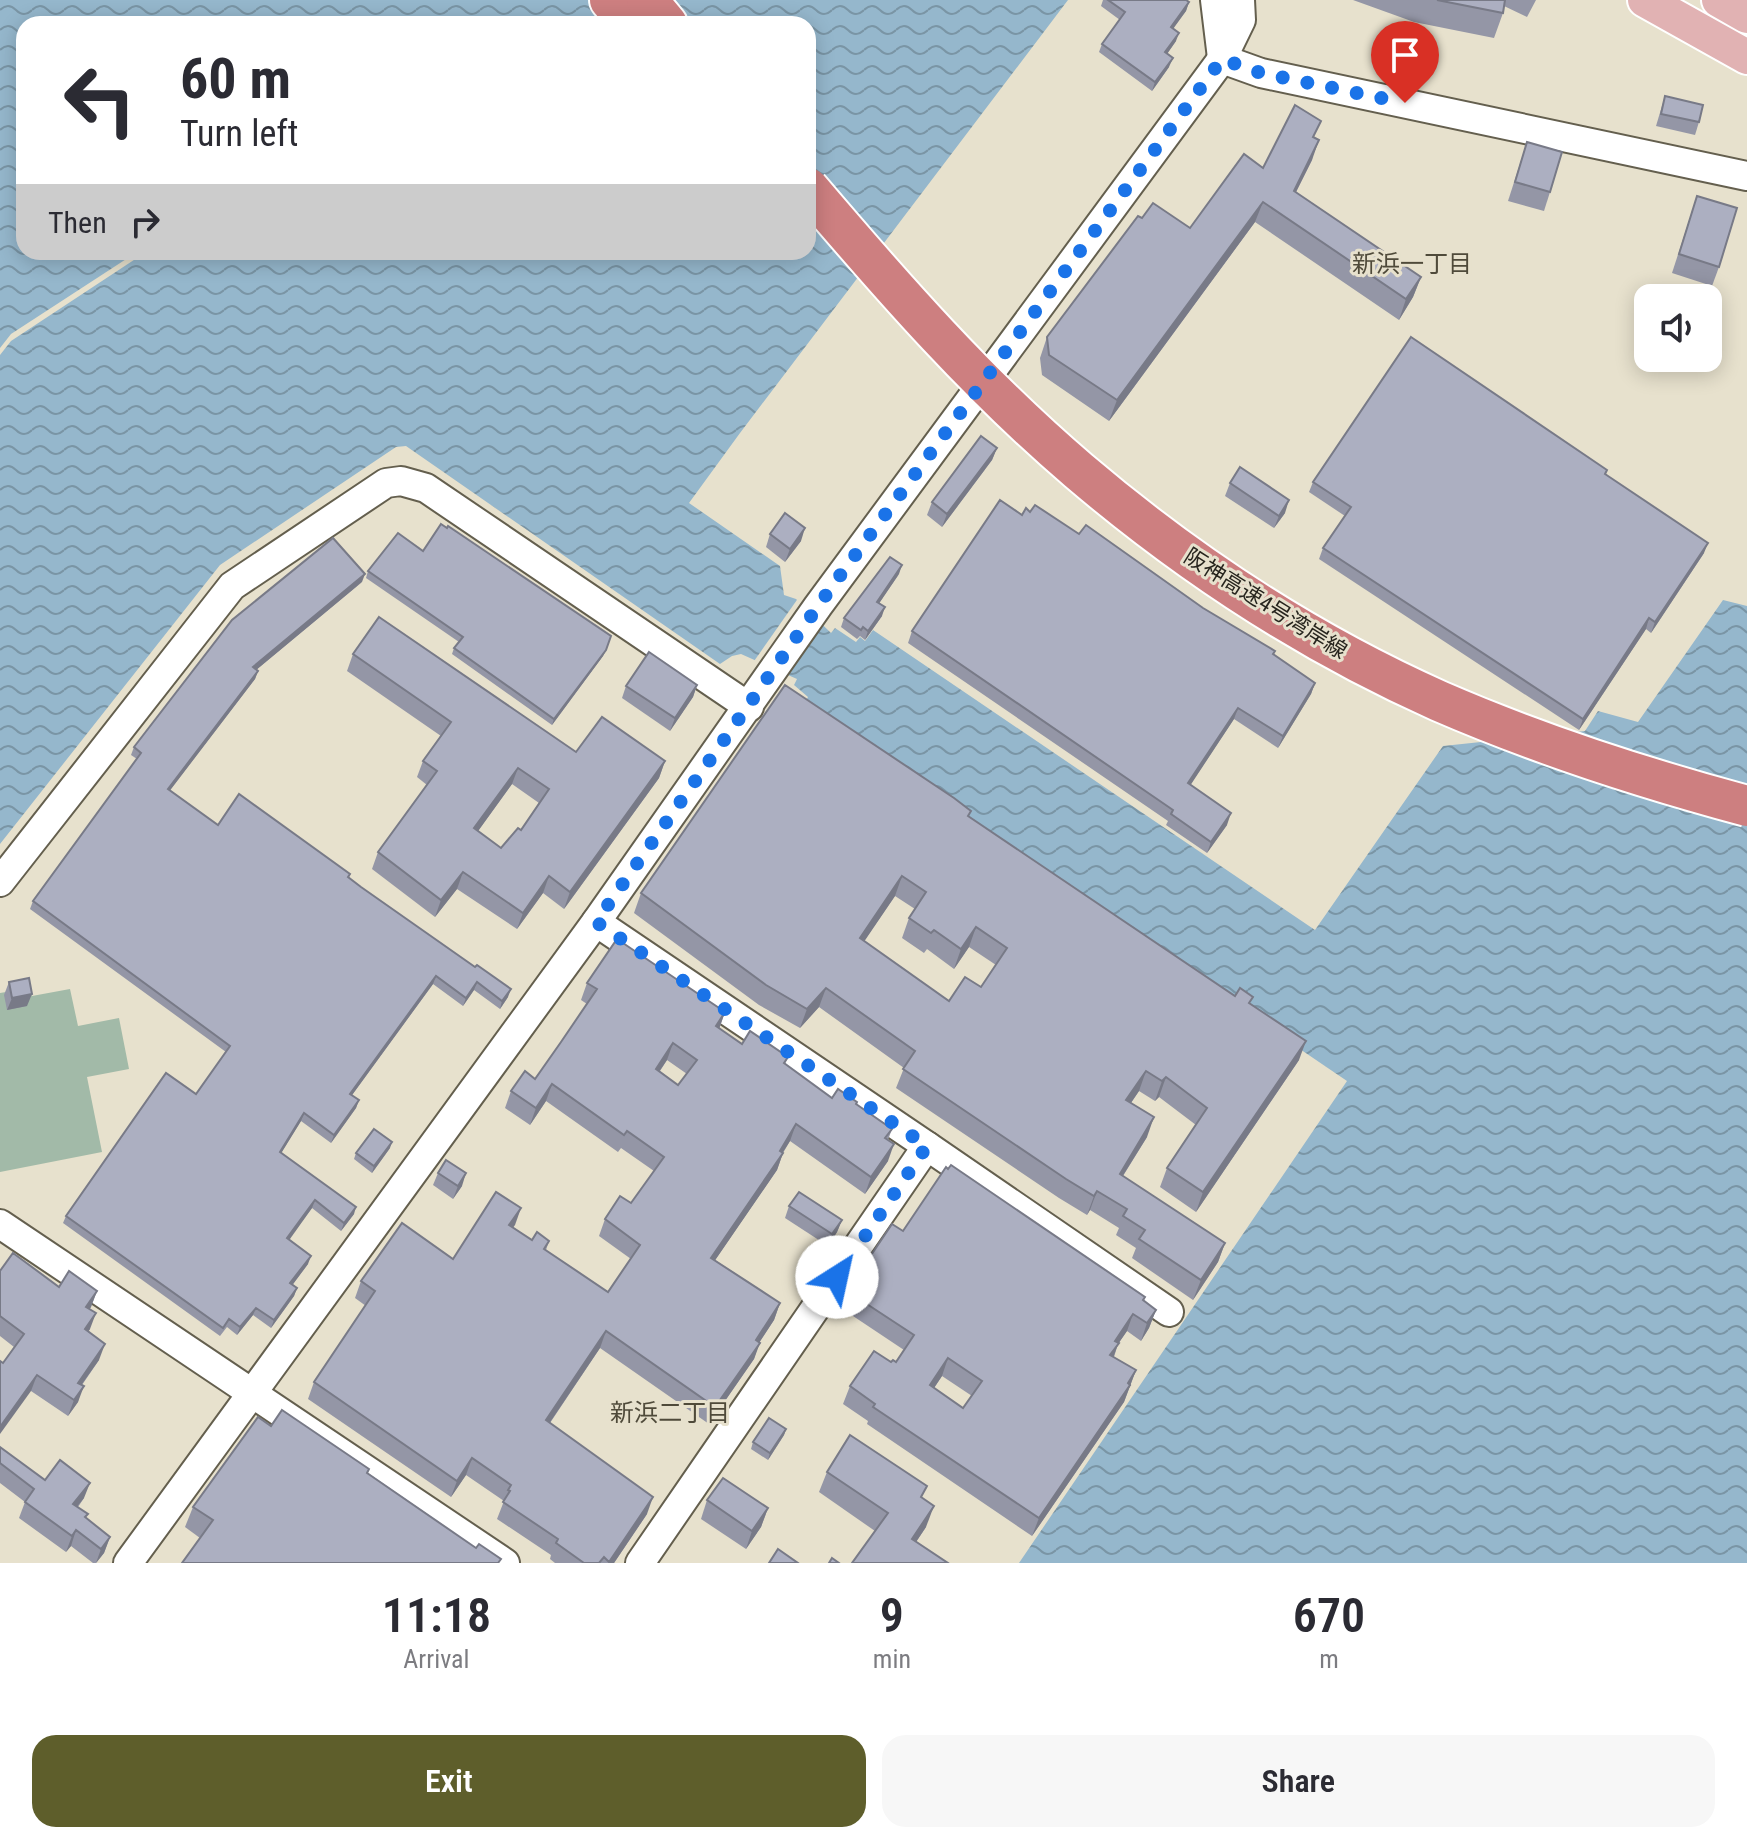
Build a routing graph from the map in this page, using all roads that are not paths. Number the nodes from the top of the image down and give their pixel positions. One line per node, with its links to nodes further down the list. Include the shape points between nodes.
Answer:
1 (610, 0): 7 (highway)
2 (647, 0): 8 (highway)
3 (1215, 0): 11 (street)
4 (1240, 0): 11 (street, via 1241,20)
5 (1645, 0): 10 (main road)
6 (1719, 0): 9 (main road)
7 (623, 16)
8 (660, 16)
9 (1747, 16)
10 (1747, 57)
11 (1222, 59): 12 (street, via 1261,73); 15 (street)
12 (1747, 176)
13 (816, 197): 16 (highway, 阪神高速4号湾岸線, bridge, via 910,307 1017,416 1216,577 1361,663 1438,700 1600,762)
14 (816, 235): 17 (highway, 阪神高速4号湾岸線, via 933,368 998,432 1061,490 1196,592 1337,677 1429,723 1583,783)
15 (749, 707): 18 (street, via 426,488 386,483 232,586); 19 (street)
16 (1747, 806)
17 (1747, 835)
18 (0, 882)
19 (596, 922): 20 (street); 23 (street)
20 (927, 1146): 22 (street); 26 (street)
21 (0, 1224): 23 (street)
22 (1169, 1312)
23 (254, 1392): 24 (street); 25 (street)
24 (128, 1563)
25 (505, 1563)
26 (640, 1563)

